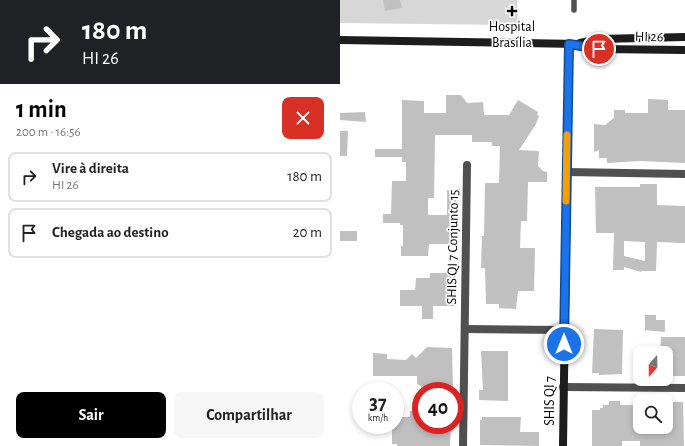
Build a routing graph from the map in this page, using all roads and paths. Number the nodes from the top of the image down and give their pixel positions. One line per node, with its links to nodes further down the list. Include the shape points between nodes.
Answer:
1 (574, 0): 2 (lane)
2 (574, 10)
3 (685, 37): 5 (street, HI 26, via 599,39)
4 (340, 40): 5 (street)
5 (573, 44): 6 (street, HI 26, via 599,49); 8 (street, SHIS QI 7)
6 (685, 50)
7 (468, 165): 10 (street, SHIS QI 7 Conjunto 15)
8 (566, 172): 9 (street); 11 (street, SHIS QI 7)
9 (685, 174)
10 (465, 329): 11 (street); 14 (street, SHIS QI 7 Conjunto 15)
11 (564, 330): 12 (street, SHIS QI 7)
12 (563, 387): 13 (street); 15 (street, SHIS QI 7)
13 (685, 388)
14 (463, 446)
15 (563, 446)

